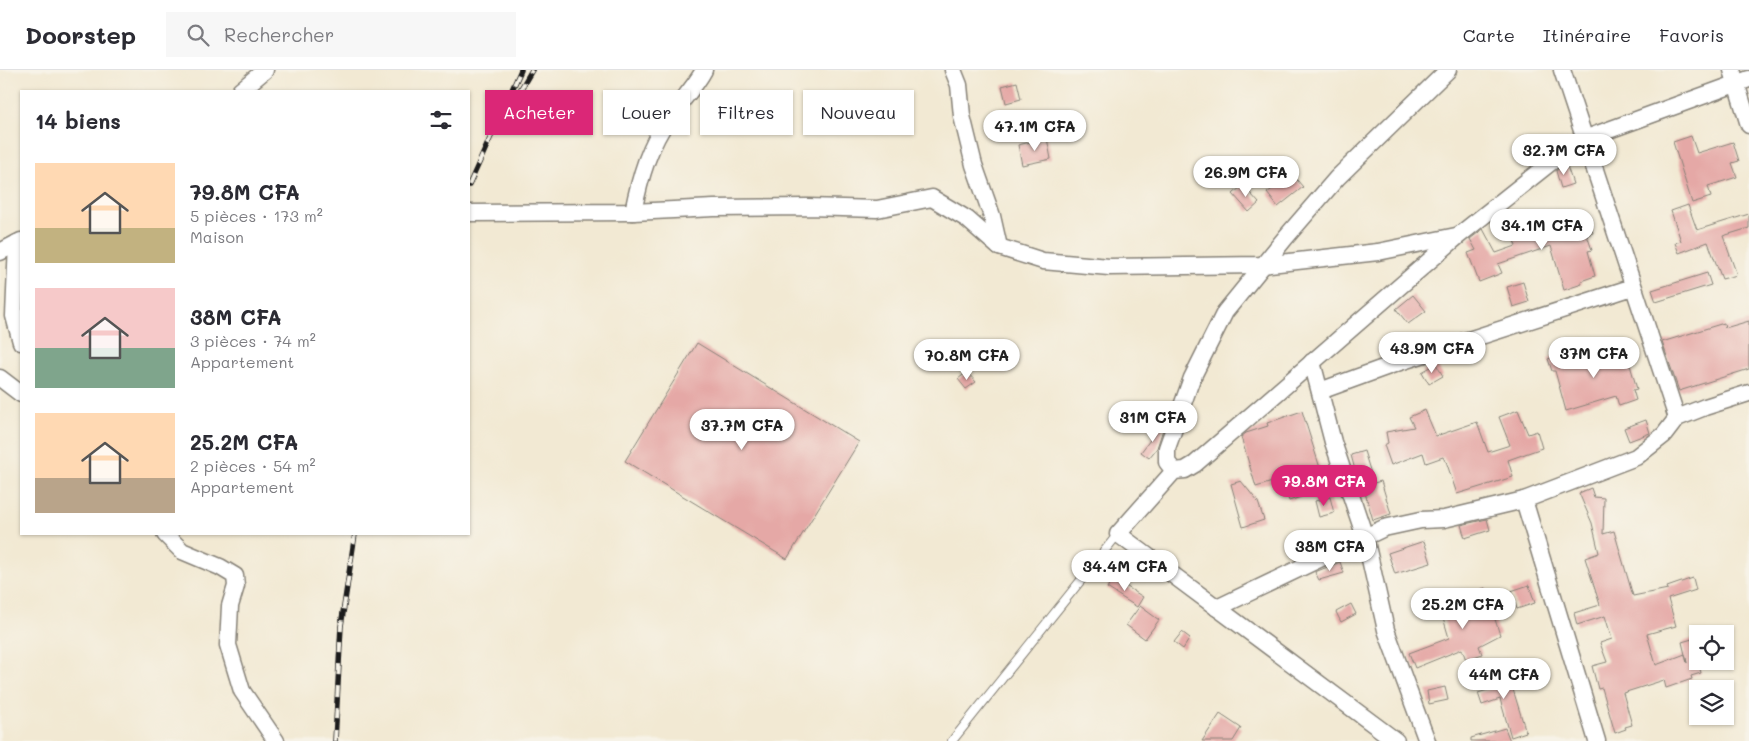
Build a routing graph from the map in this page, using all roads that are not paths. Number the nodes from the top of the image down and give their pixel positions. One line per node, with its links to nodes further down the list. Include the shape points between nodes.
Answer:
1 (266, 70): 7 (street)
2 (704, 70): 10 (street, via 651,147)
3 (953, 70): 14 (street, via 959,85 962,116 974,166)
4 (1448, 70): 16 (street, via 1337,178)
5 (1562, 70): 9 (street)
6 (1739, 77): 8 (street); 9 (street)
7 (241, 90)
8 (1749, 125)
9 (1584, 139): 12 (street); 17 (street)
10 (633, 212): 11 (street); 14 (street, via 714,208 877,209 932,198 967,219)
11 (470, 213)
12 (1458, 236): 16 (street, via 1378,252); 19 (street)
13 (19, 242): 15 (street); 18 (street, via 14,316)
14 (999, 247): 16 (street, via 1043,261 1109,267)
15 (0, 252)
16 (1262, 265): 25 (street, via 1225,312 1192,378 1167,448 1167,462)
17 (1633, 287): 21 (street); 24 (street)
18 (20, 338)
19 (1312, 362): 21 (street); 25 (street, via 1194,464 1185,470)
20 (0, 378): 22 (street)
21 (1320, 391): 29 (street, via 1333,442)
22 (20, 393)
23 (1749, 393): 24 (street)
24 (1677, 418): 26 (street, via 1664,435 1636,457)
25 (1174, 471): 27 (street)
26 (1524, 500): 29 (street, via 1444,519 1420,520 1384,528); 35 (street)
27 (1118, 534): 30 (street); 33 (lane)
28 (166, 535): 32 (street, via 182,551 235,576 228,645 242,691)
29 (1365, 537): 30 (street); 31 (street, via 1386,630)
30 (1217, 608): 34 (street)
31 (1422, 738)
32 (276, 741)
33 (952, 741)
34 (1396, 741)
35 (1597, 741)

